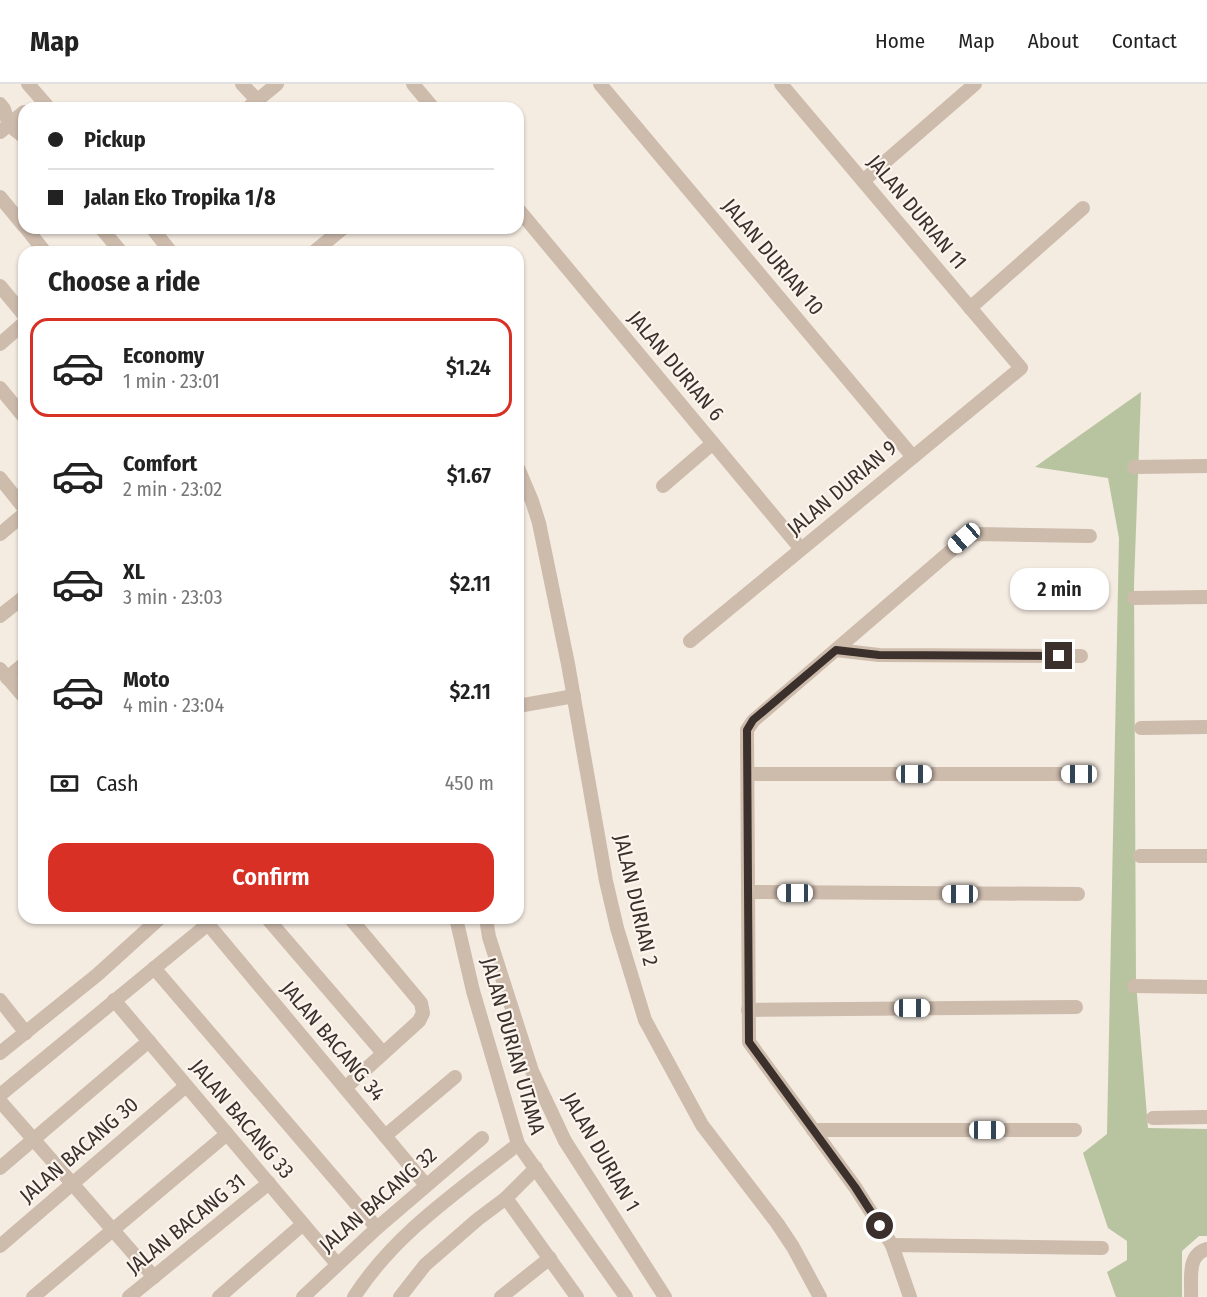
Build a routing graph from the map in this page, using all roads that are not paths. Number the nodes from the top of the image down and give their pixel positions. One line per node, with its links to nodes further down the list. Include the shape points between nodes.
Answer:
1 (28, 84): 8 (street)
2 (242, 84): 9 (street)
3 (277, 84): 10 (street)
4 (413, 84): 11 (street)
5 (600, 84): 35 (street, JALAN DURIAN 10)
6 (782, 84): 15 (street, JALAN DURIAN 11)
7 (975, 84): 15 (street)
8 (44, 102)
9 (252, 102)
10 (255, 102)
11 (428, 102)
12 (0, 104): 14 (street)
13 (18, 117): 14 (street)
14 (5, 128)
15 (863, 181): 28 (street, JALAN DURIAN 11)
16 (0, 197): 19 (street)
17 (1083, 208): 28 (street)
18 (524, 216): 34 (street, JALAN DURIAN 6)
19 (18, 219)
20 (31, 234): 23 (street)
21 (157, 234): 24 (street)
22 (336, 234): 25 (street)
23 (40, 246)
24 (166, 246)
25 (321, 246)
26 (0, 286): 27 (street)
27 (18, 308)
28 (970, 308): 31 (street, JALAN DURIAN 11)
29 (18, 328): 30 (street)
30 (0, 344)
31 (1021, 368): 35 (street, JALAN DURIAN 9)
32 (0, 388): 33 (street)
33 (18, 410)
34 (713, 443): 40 (street); 45 (street, JALAN DURIAN 6)
35 (913, 457): 45 (street, JALAN DURIAN 9)
36 (1207, 466): 37 (street)
37 (1134, 467)
38 (0, 478): 41 (street)
39 (524, 482): 56 (street, JALAN DURIAN 2, via 539,523)
40 (663, 486)
41 (18, 500)
42 (18, 519): 43 (street)
43 (0, 534)
44 (1090, 536): 51 (street, via 970,535)
45 (801, 549): 50 (street, JALAN DURIAN 9)
46 (1207, 597): 47 (street)
47 (1134, 598)
48 (18, 602): 49 (street)
49 (0, 616)
50 (690, 641)
51 (836, 650): 52 (street, via 879,655); 60 (street, via 750,723)
52 (1081, 656)
53 (18, 667): 54 (street)
54 (4, 673): 55 (street)
55 (18, 690)
56 (573, 696): 57 (street); 124 (street, JALAN DURIAN 2, via 606,881 645,1020 702,1125 777,1223)
57 (524, 705)
58 (1207, 727): 59 (street)
59 (1141, 728)
60 (748, 774): 61 (street); 64 (street)
61 (1079, 774)
62 (1140, 856): 63 (street)
63 (1207, 856)
64 (748, 892): 65 (street); 79 (street)
65 (1078, 894)
66 (153, 924): 80 (street)
67 (205, 924): 73 (street)
68 (210, 924): 86 (street, JALAN BACANG 34)
69 (272, 924): 83 (street)
70 (355, 924): 83 (street, via 423,1008 419,1022)
71 (457, 924): 97 (street, JALAN DURIAN UTAMA)
72 (487, 924): 123 (street, JALAN DURIAN 1, via 532,1071 565,1141)
73 (154, 968): 77 (street); 105 (street)
74 (1134, 986): 75 (street)
75 (1207, 987)
76 (0, 1000): 80 (street)
77 (114, 1000): 81 (street, JALAN BACANG 33); 87 (street)
78 (1076, 1007): 79 (street)
79 (748, 1010): 91 (street, via 750,1044)
80 (26, 1033): 82 (street)
81 (149, 1041): 85 (street, JALAN BACANG 33); 96 (street)
82 (0, 1053)
83 (383, 1053): 86 (street)
84 (455, 1077): 94 (street)
85 (186, 1086): 93 (street, JALAN BACANG 33); 101 (street, JALAN BACANG 30)
86 (345, 1088): 94 (street, JALAN BACANG 34)
87 (0, 1095)
88 (0, 1101): 96 (street)
89 (1207, 1117): 90 (street)
90 (1153, 1118)
91 (813, 1130): 92 (street); 107 (street)
92 (1075, 1130)
93 (227, 1134): 100 (street, JALAN BACANG 33); 106 (street)
94 (385, 1136): 102 (street, JALAN BACANG 34)
95 (482, 1137): 102 (street, JALAN BACANG 32)
96 (33, 1139): 98 (street); 101 (street)
97 (518, 1144): 99 (street, JALAN DURIAN UTAMA); 118 (street, via 416,1223 370,1272)
98 (0, 1168)
99 (536, 1168): 103 (street); 122 (street, JALAN DURIAN UTAMA)
100 (269, 1183): 104 (street, JALAN BACANG 33); 113 (street, JALAN BACANG 31)
101 (72, 1184): 106 (street); 108 (street, JALAN BACANG 30)
102 (426, 1185): 105 (street, JALAN BACANG 32)
103 (507, 1198): 111 (street); 119 (street, via 425,1265)
104 (303, 1224): 112 (street, JALAN BACANG 33); 116 (street)
105 (377, 1228): 112 (street, JALAN BACANG 32)
106 (112, 1230): 113 (street); 114 (street)
107 (892, 1245): 109 (street); 125 (street)
108 (0, 1246)
109 (1102, 1248)
110 (1207, 1249): 126 (street, via 1199,1251 1193,1260)
111 (549, 1258): 120 (street); 121 (street)
112 (337, 1264): 117 (street, JALAN BACANG 32)
113 (154, 1277): 115 (street, JALAN BACANG 31)
114 (33, 1297)
115 (129, 1297)
116 (219, 1297)
117 (303, 1297)
118 (354, 1297)
119 (400, 1297)
120 (501, 1297)
121 (577, 1297)
122 (626, 1297)
123 (665, 1297)
124 (820, 1297)
125 (910, 1297)
126 (1191, 1297)

